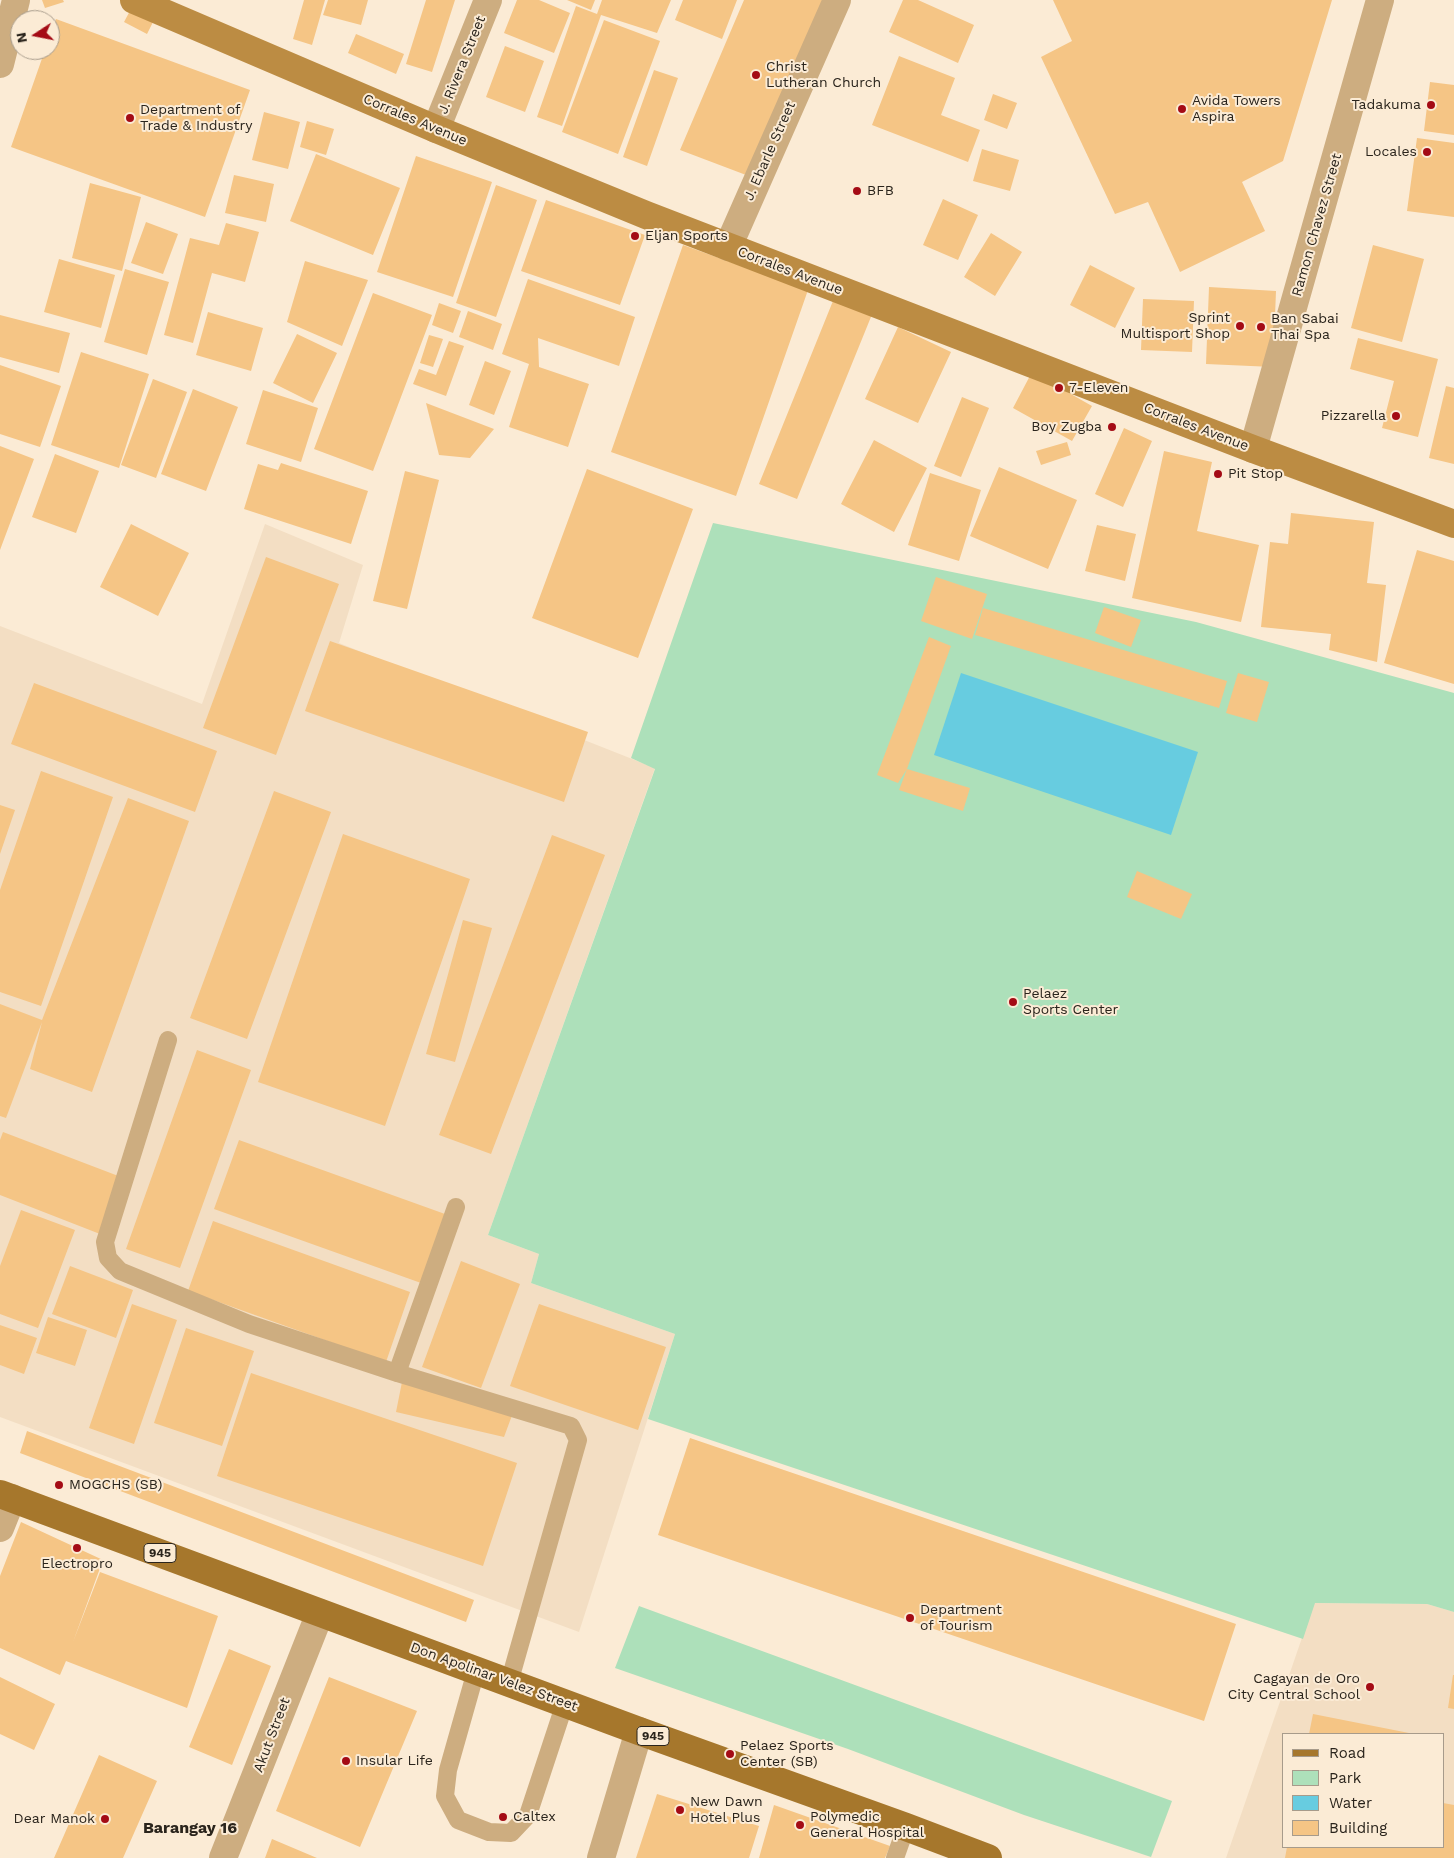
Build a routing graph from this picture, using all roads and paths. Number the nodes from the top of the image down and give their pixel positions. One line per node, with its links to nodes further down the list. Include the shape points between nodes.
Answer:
1 (16, 0): 6 (street)
2 (134, 0): 7 (main road, Corrales Avenue)
3 (488, 0): 7 (street, J. Rivera Street)
4 (837, 0): 8 (street, J. Ebarle Street)
5 (1380, 0): 9 (street, Ramon Chavez Street)
6 (0, 64)
7 (436, 129): 8 (main road, Corrales Avenue)
8 (728, 247): 9 (main road, Corrales Avenue)
9 (1253, 449): 10 (main road, Corrales Avenue)
10 (1454, 524)
11 (168, 1040): 13 (lane, via 105,1242 108,1258 120,1271 249,1324)
12 (456, 1207): 13 (lane)
13 (397, 1373): 18 (lane, via 572,1426 578,1440)
14 (6, 1496): 15 (street); 16 (main road, Don Apolinar Velez Street / 945)
15 (0, 1528)
16 (320, 1613): 17 (main road, Don Apolinar Velez Street / 945); 22 (street, Akut Street)
17 (476, 1671): 18 (main road, Don Apolinar Velez Street / 945); 19 (lane, via 448,1770 444,1796 458,1820 490,1832 511,1833 528,1815)
18 (510, 1683): 19 (main road, Don Apolinar Velez Street / 945)
19 (565, 1703): 20 (main road, Don Apolinar Velez Street / 945)
20 (639, 1731): 21 (main road, Don Apolinar Velez Street / 945); 23 (street)
21 (906, 1827): 24 (lane); 25 (main road, Don Apolinar Velez Street / 945)
22 (223, 1858)
23 (601, 1858)
24 (895, 1858)
25 (988, 1858)

